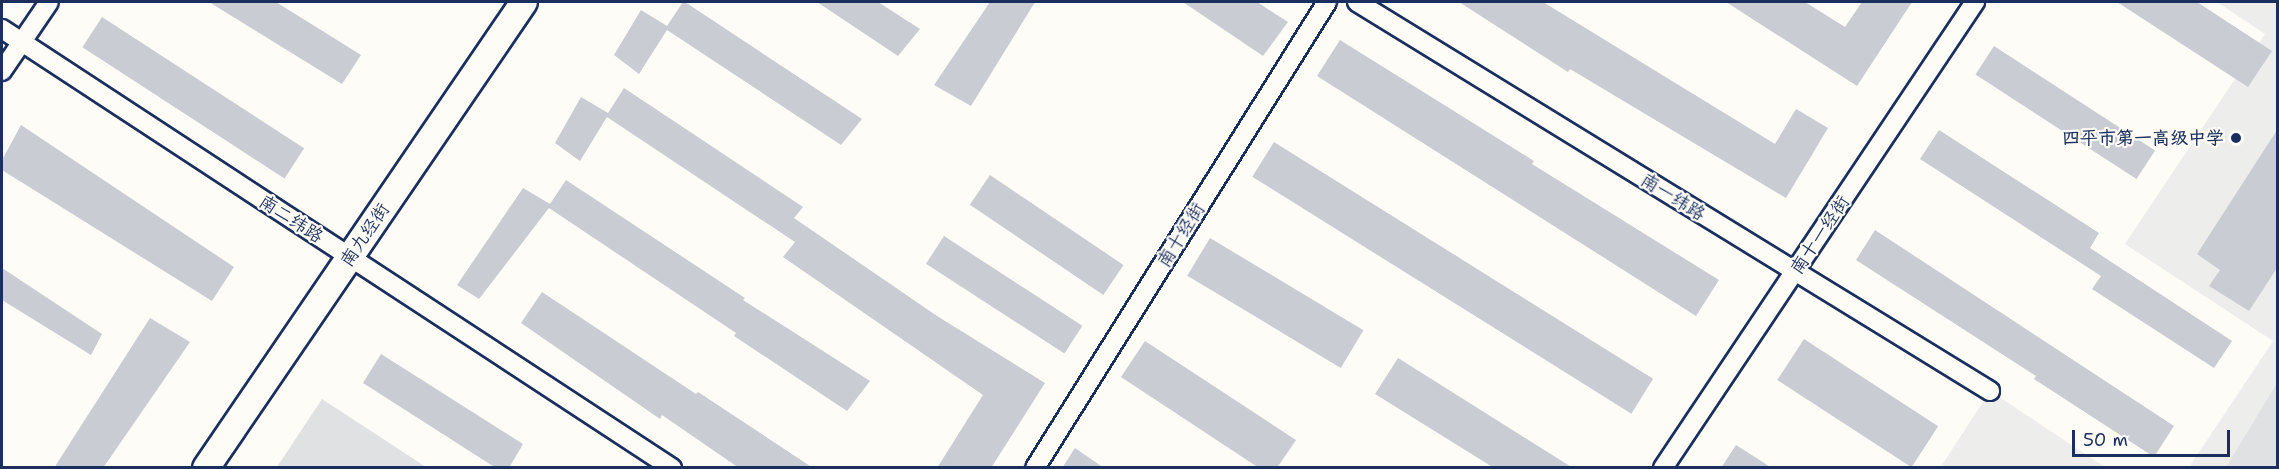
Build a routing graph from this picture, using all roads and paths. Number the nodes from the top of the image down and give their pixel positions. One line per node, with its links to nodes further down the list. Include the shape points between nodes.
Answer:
1 (49, 2): 7 (street)
2 (524, 2): 9 (main road, 南九经街)
3 (1328, 2): 14 (street, 南十经街)
4 (1357, 2): 10 (street, 南一纬路)
5 (1975, 2): 10 (street, 南十一经街)
6 (2, 29): 7 (street, 南二纬路)
7 (22, 42): 8 (street); 9 (street, 南二纬路)
8 (2, 71)
9 (350, 257): 12 (main road, 南九经街); 13 (street, 南二纬路)
10 (1795, 273): 11 (street, 南一纬路); 15 (street, 南十一经街)
11 (1990, 391)
12 (206, 468)
13 (672, 468)
14 (1035, 468)
15 (1663, 468)

